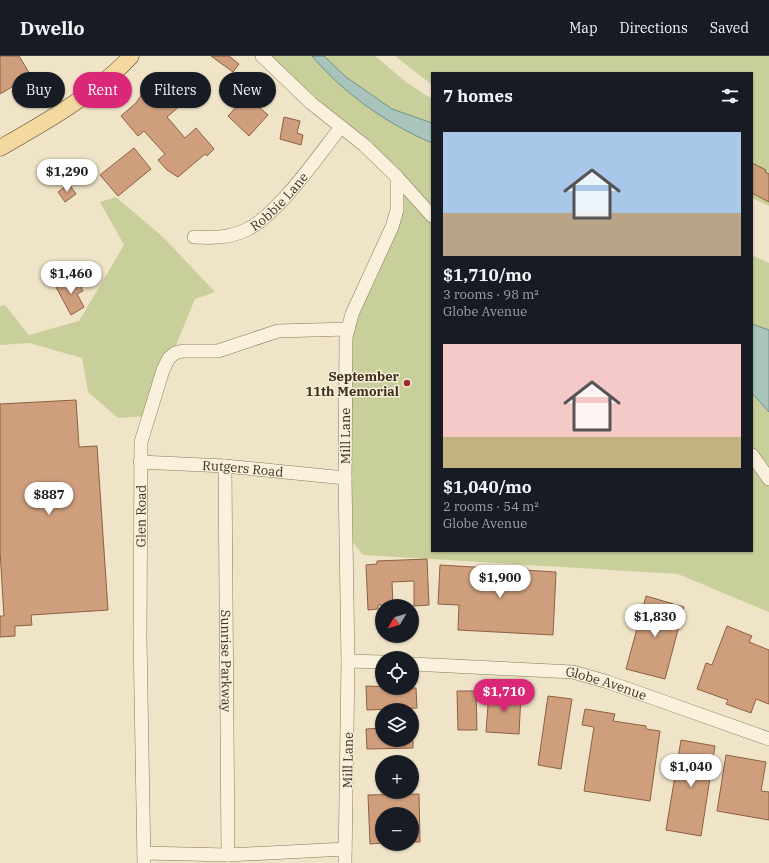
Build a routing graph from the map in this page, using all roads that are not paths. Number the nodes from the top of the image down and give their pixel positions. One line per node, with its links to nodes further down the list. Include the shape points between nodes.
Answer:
1 (131, 56): 4 (main road, via 84,97)
2 (262, 56): 3 (street, via 301,94)
3 (341, 127): 5 (street); 7 (street, Robbie Lane, via 280,203 257,223 232,235 215,238)
4 (0, 148)
5 (397, 177): 6 (street); 8 (street, Mill Lane, via 397,210 392,227 352,314)
6 (431, 215)
7 (194, 237)
8 (348, 329): 10 (street, Glen Road, via 278,330 218,351 175,353 169,358 163,370 140,442); 12 (street, Mill Lane, via 345,356)
9 (753, 456): 13 (street)
10 (140, 462): 11 (street, Rutgers Road); 20 (street, Glen Road)
11 (225, 466): 12 (street, Rutgers Road); 19 (street, Sunrise Parkway)
12 (345, 478): 14 (street, Mill Lane)
13 (769, 479)
14 (348, 660): 15 (street); 18 (street, Mill Lane)
15 (375, 662)
16 (419, 664): 17 (street, Globe Avenue, via 573,672 608,682)
17 (769, 740)
18 (345, 850): 19 (street); 21 (street, Mill Lane)
19 (228, 855): 20 (street)
20 (144, 858)
21 (346, 863)

